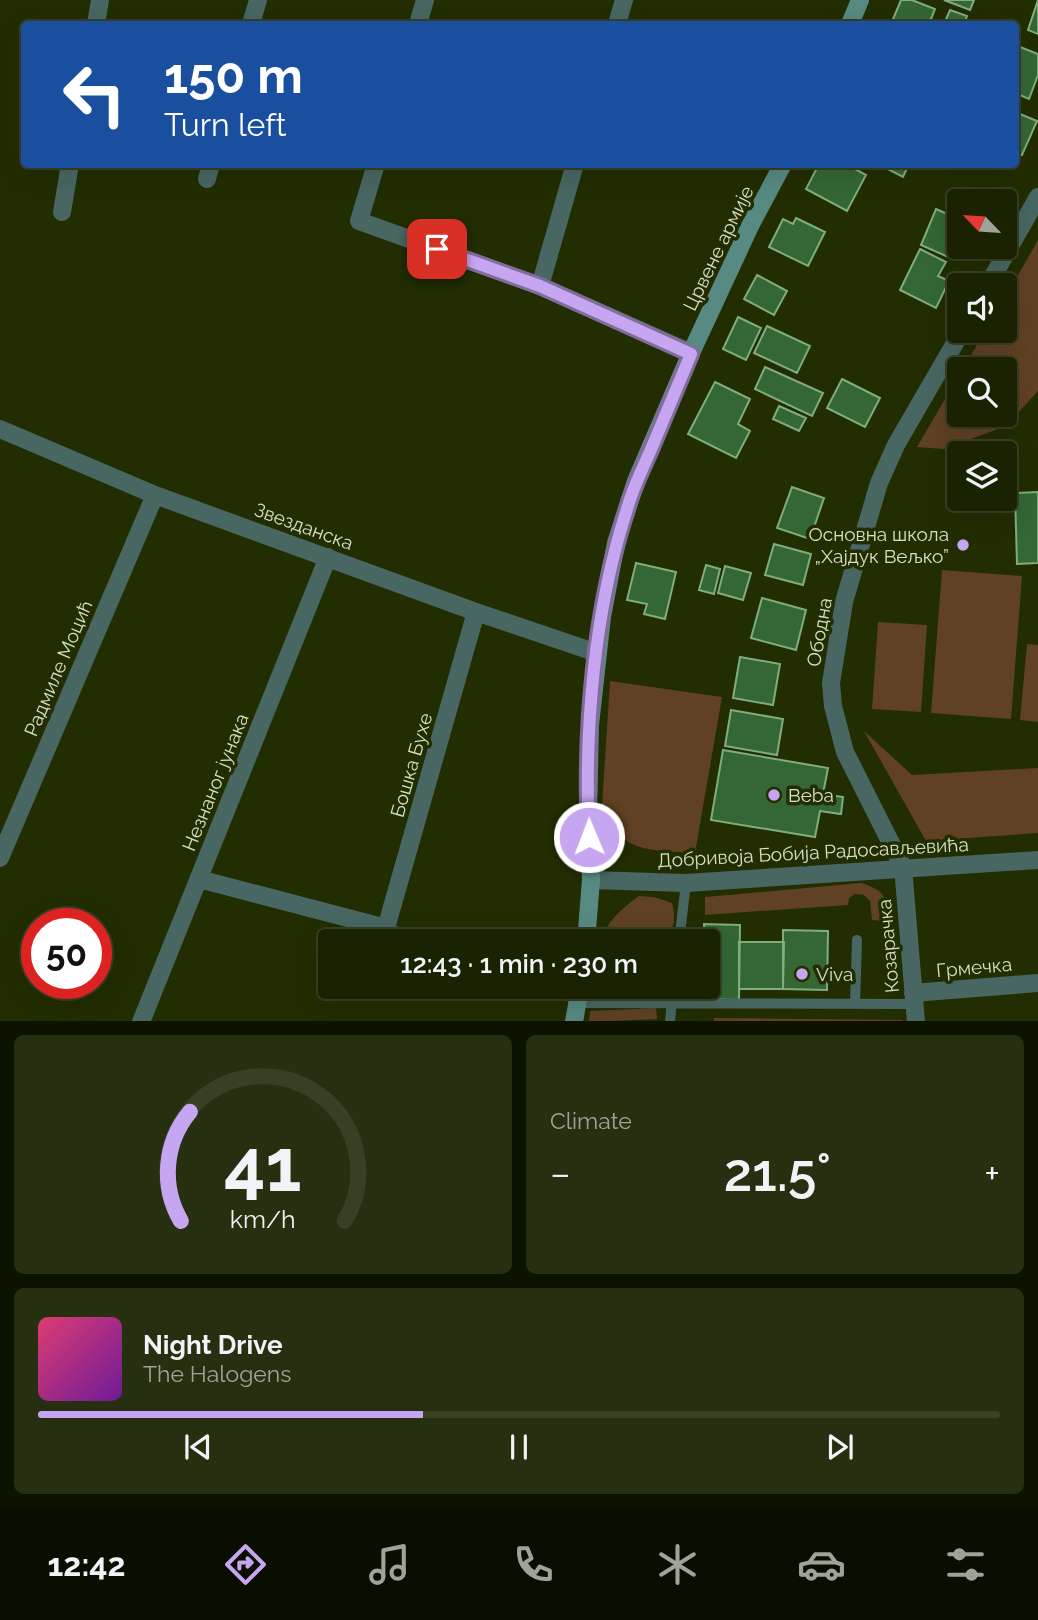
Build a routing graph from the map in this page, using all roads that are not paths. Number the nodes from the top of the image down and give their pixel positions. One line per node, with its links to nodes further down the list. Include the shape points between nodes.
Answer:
1 (100, 0): 6 (street)
2 (258, 0): 7 (street)
3 (425, 0): 8 (street)
4 (624, 0): 9 (street)
5 (860, 0): 10 (main road)
6 (96, 21)
7 (252, 21)
8 (419, 21)
9 (618, 21)
10 (851, 21)
11 (69, 168): 16 (street)
12 (375, 168): 18 (street, via 359,221)
13 (574, 168): 18 (street)
14 (781, 168): 20 (main road, Црвене армије)
15 (1038, 197): 17 (street)
16 (61, 212)
17 (995, 273)
18 (540, 286): 20 (street)
19 (954, 343): 28 (street, Ободна, via 879,483 844,602 831,683 845,752)
20 (691, 354): 25 (main road, Црвене армије, via 627,506 608,580)
21 (0, 429): 22 (street, Звезданска)
22 (155, 495): 23 (street, Звезданска); 26 (street, Радмиле Моцић)
23 (328, 557): 24 (street, Звезданска); 29 (street, Незнаног јунака)
24 (476, 612): 25 (street, Звезданска); 32 (street, Бошка Бухе)
25 (597, 653): 30 (main road, Црвене армије, via 589,764)
26 (0, 858)
27 (1038, 860): 28 (street, Добривоја Бобија Радосављевића)
28 (903, 867): 31 (street, Добривоја Бобија Радосављевића); 43 (street, Козарачка)
29 (199, 879): 32 (street); 44 (street, Незнаног јунака)
30 (591, 880): 31 (street, Добривоја Бобија Радосављевића); 34 (main road, Црвене армије)
31 (686, 883): 35 (lane)
32 (386, 928): 33 (lane)
33 (389, 929)
34 (587, 929)
35 (681, 929)
36 (857, 940): 42 (lane)
37 (1038, 983): 43 (street, Грмечка)
38 (578, 999): 45 (main road)
39 (647, 999): 41 (lane)
40 (672, 999): 41 (lane)
41 (672, 1002): 42 (lane); 46 (lane)
42 (855, 1003): 43 (lane)
43 (914, 1006)
44 (141, 1021)
45 (574, 1021)
46 (670, 1021)

